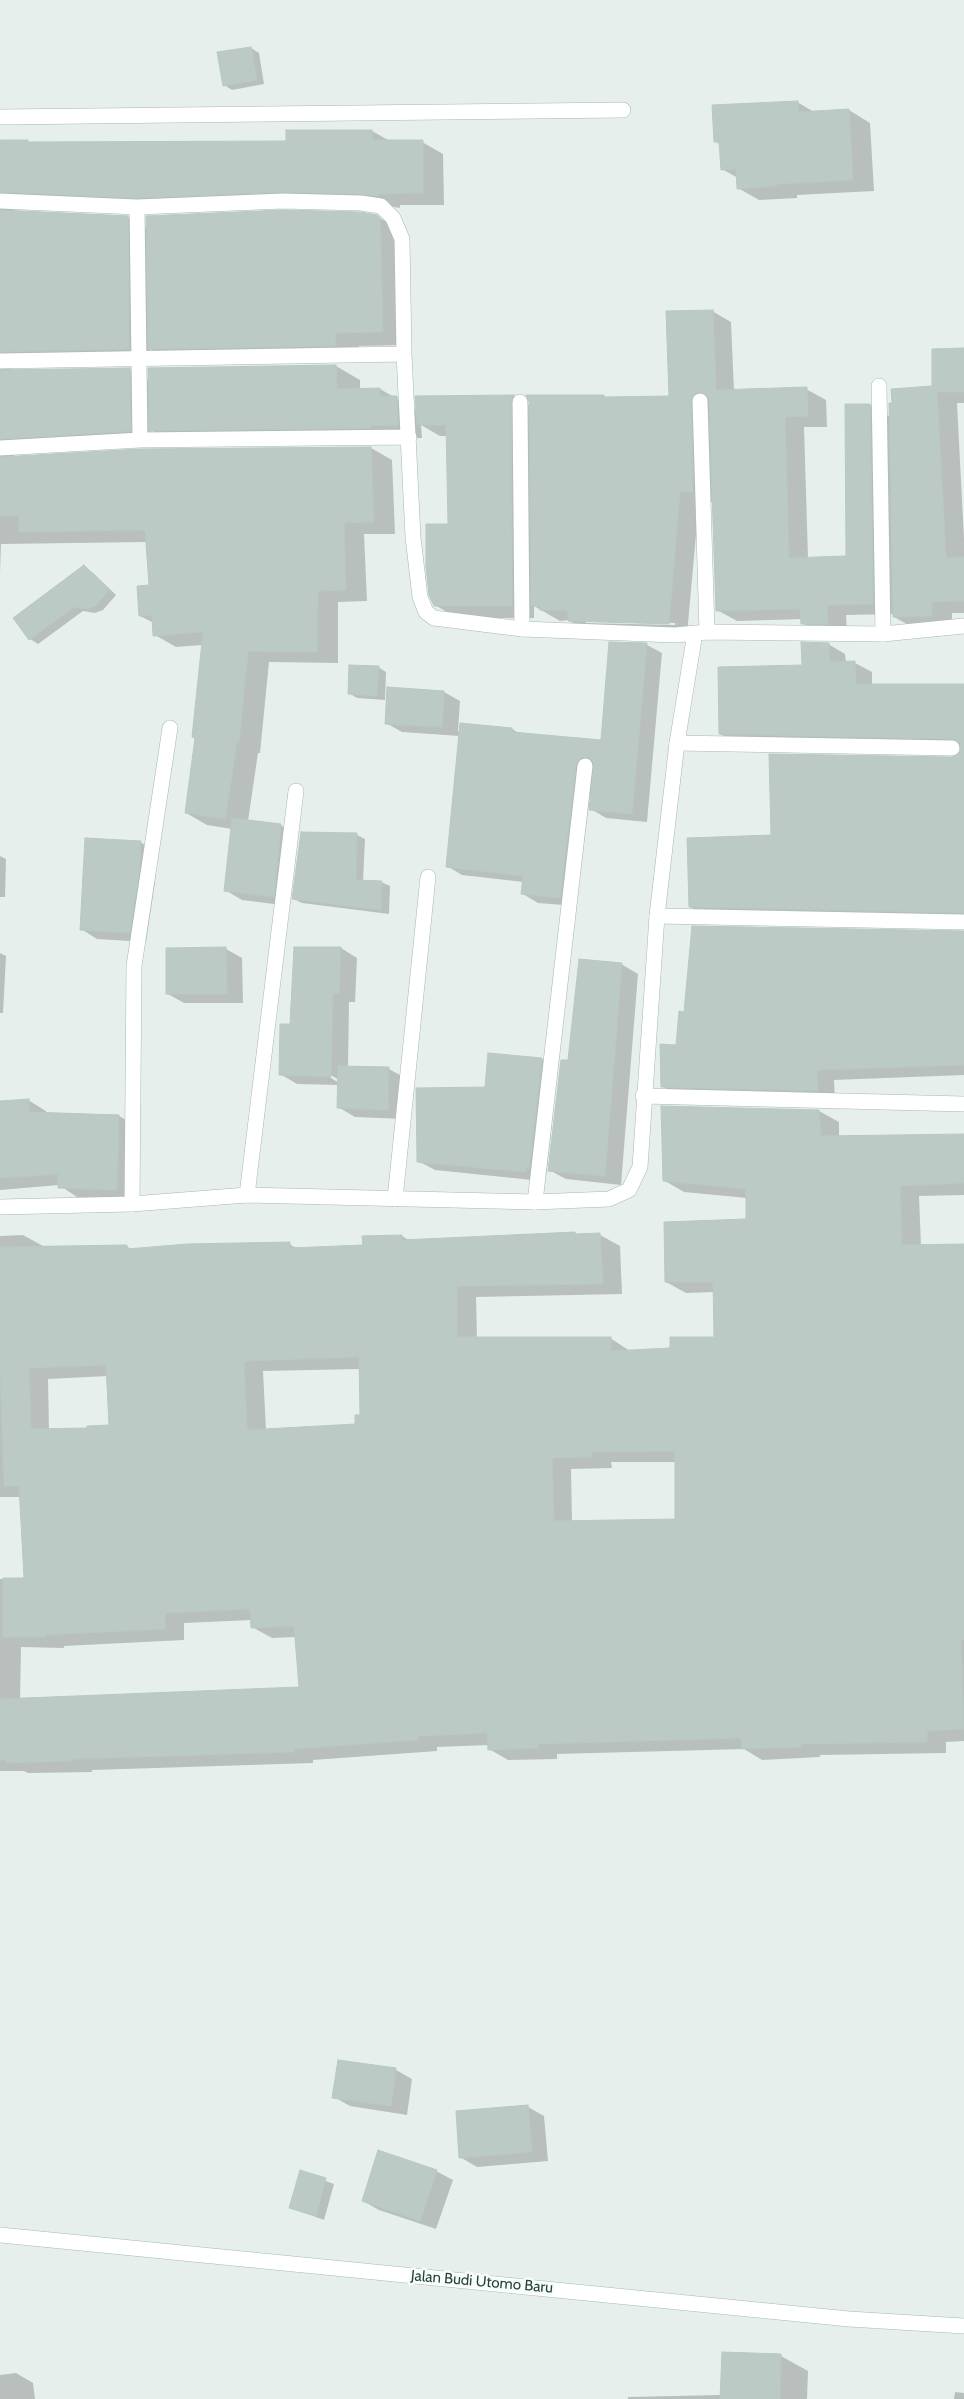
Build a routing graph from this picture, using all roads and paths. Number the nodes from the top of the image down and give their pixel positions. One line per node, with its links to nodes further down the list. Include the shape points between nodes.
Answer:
1 (623, 110): 2 (street)
2 (0, 117)
3 (0, 201): 4 (street)
4 (137, 207): 5 (street, via 283,201 380,206 393,218 402,239); 6 (street)
5 (404, 354): 6 (street); 11 (street)
6 (138, 359): 7 (street); 12 (street)
7 (0, 361)
8 (879, 386): 17 (street)
9 (700, 401): 16 (street)
10 (520, 402): 15 (street)
11 (409, 437): 12 (street); 15 (street, via 413,537 420,597 426,612 446,621)
12 (140, 440): 13 (street)
13 (0, 448)
14 (964, 626): 17 (street)
15 (522, 629): 16 (street, via 675,635)
16 (701, 632): 17 (street); 19 (street)
17 (883, 634)
18 (170, 728): 31 (street, via 134,966)
19 (676, 743): 20 (street); 24 (street)
20 (952, 748)
21 (585, 766): 30 (street)
22 (296, 791): 28 (street)
23 (428, 877): 29 (street)
24 (657, 916): 25 (street); 26 (street)
25 (964, 922)
26 (643, 1096): 27 (street); 30 (street, via 640,1167 629,1190 609,1199)
27 (964, 1104)
28 (247, 1195): 29 (street); 31 (street)
29 (395, 1198): 30 (street)
30 (535, 1202)
31 (132, 1204): 32 (street)
32 (0, 1207)
33 (0, 2235): 34 (street, Jalan Budi Utomo Baru, via 849,2319)
34 (964, 2326)

